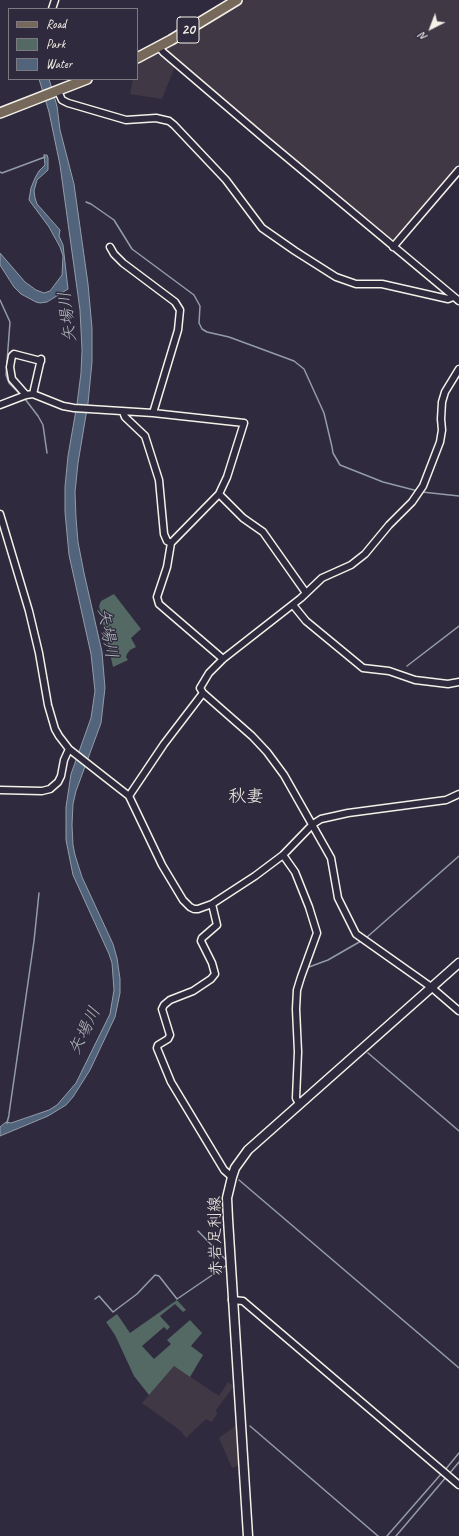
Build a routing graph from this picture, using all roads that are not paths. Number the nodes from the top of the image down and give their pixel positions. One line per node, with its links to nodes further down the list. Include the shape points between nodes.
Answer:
1 (234, 1): 2 (main road, 20)
2 (159, 47): 3 (main road, 20); 9 (street)
3 (138, 58)
4 (84, 80): 5 (main road)
5 (57, 91): 6 (main road); 10 (street, via 62,100 68,103 126,120 156,118 169,121 226,180 262,228 336,277 356,284 382,284 448,299)
6 (0, 113)
7 (459, 170): 9 (street)
8 (110, 247): 17 (street, via 123,263 175,302 180,310 178,330)
9 (393, 247): 10 (street)
10 (453, 297): 11 (street)
11 (459, 301)
12 (459, 369): 21 (street, via 445,392 440,442 418,495 365,554 351,565 322,578)
13 (33, 394): 14 (street); 14 (street, via 41,360 14,354 10,366 12,379); 16 (street, via 63,406)
14 (26, 395): 15 (street)
15 (0, 405)
16 (123, 412): 17 (street); 20 (street, via 145,436 159,480 164,534)
17 (153, 413): 18 (street, via 244,423)
18 (219, 494): 20 (street); 21 (street, via 249,523 263,532)
19 (0, 514): 26 (street, via 29,611 52,722)
20 (171, 543): 23 (street, via 158,602)
21 (306, 593): 22 (street)
22 (293, 605): 23 (street); 24 (street, via 306,621 363,668 389,671 415,680 448,684)
23 (223, 659): 25 (street, via 202,683 200,688)
24 (459, 682)
25 (203, 693): 29 (street); 30 (street, via 268,752)
26 (69, 749): 27 (street, via 61,776 50,789); 29 (street)
27 (0, 790)
28 (459, 794): 30 (street, via 446,800 327,817)
29 (129, 796): 32 (street, via 162,865 183,900 194,909)
30 (313, 824): 31 (street); 34 (street, via 331,858 338,898 356,934)
31 (283, 855): 32 (street); 36 (street, via 295,872 318,933 297,990)
32 (212, 904): 37 (street, via 217,925 201,941 215,974 193,991 164,1005 162,1009 170,1035 157,1048 171,1082 224,1170)
33 (459, 963): 34 (main road, 赤岩足利線)
34 (431, 987): 35 (street); 36 (main road, 赤岩足利線)
35 (459, 1011)
36 (298, 1104): 37 (main road, 赤岩足利線, via 248,1150)
37 (232, 1177): 38 (main road, 赤岩足利線, via 227,1198)
38 (232, 1300): 39 (street, via 243,1301); 40 (main road, 赤岩足利線)
39 (459, 1485)
40 (248, 1536)

